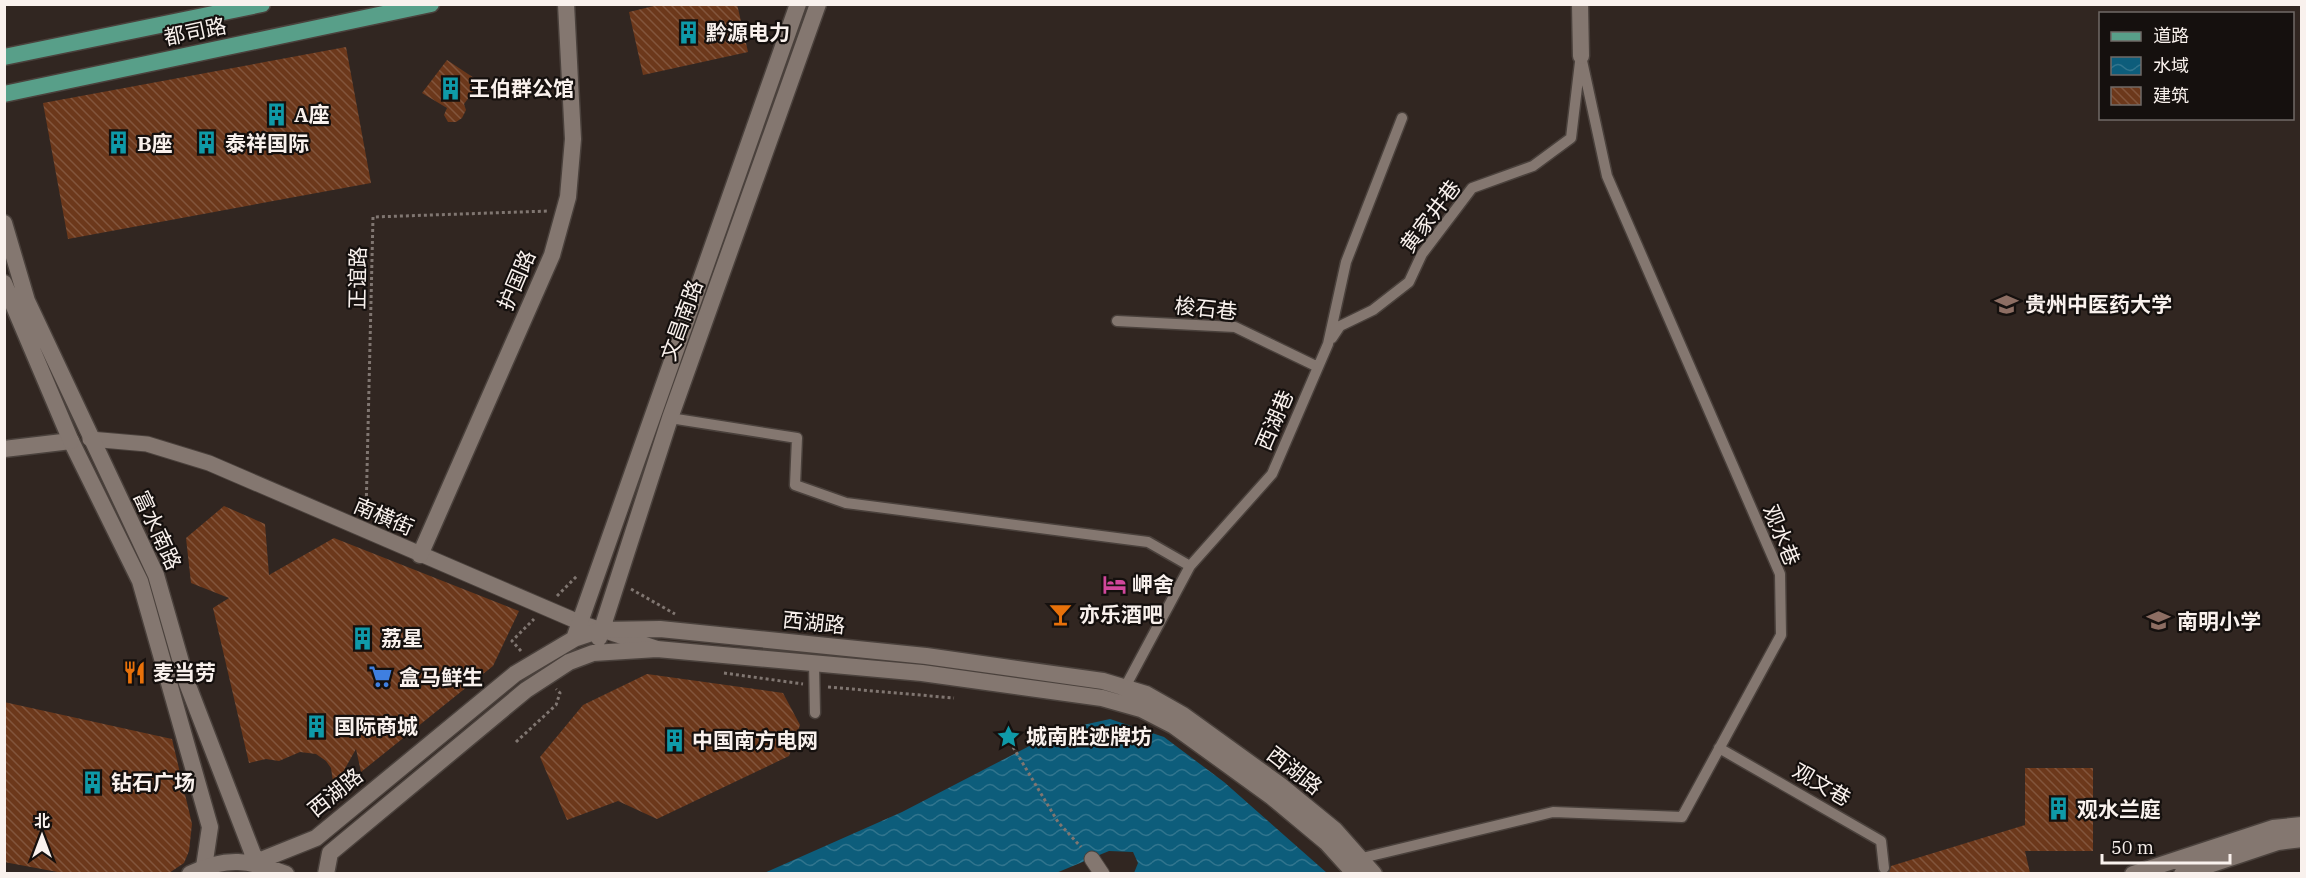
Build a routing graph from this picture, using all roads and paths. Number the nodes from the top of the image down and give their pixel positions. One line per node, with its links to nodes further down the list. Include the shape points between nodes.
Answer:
1 (262, 4): 8 (main road, 都司路)
2 (431, 4): 9 (main road, 都司路)
3 (566, 4): 11 (main road, 护国路, via 573,140)
4 (798, 4): 26 (main road, 文昌南路)
5 (818, 4): 17 (main road, 文昌南路)
6 (1580, 4): 7 (main road)
7 (1581, 56): 15 (lane, 黄家井巷, via 1571,138 1533,166 1472,188 1422,254 1409,282 1373,310 1340,326); 41 (lane, 观水巷, via 1607,176 1780,574 1781,635)
8 (4, 57)
9 (4, 94)
10 (1402, 118): 15 (lane, 西湖巷, via 1346,262)
11 (565, 211): 21 (path, 正谊路, via 373,217); 22 (main road, 护国路, via 552,255)
12 (4, 223): 18 (main road, 富水南路, via 27,301)
13 (4, 283): 19 (main road, 富水南路)
14 (1117, 321): 16 (lane, 梭石巷, via 1235,327)
15 (1328, 344): 16 (lane, 西湖巷)
16 (1318, 368): 23 (lane, 西湖巷, via 1272,474)
17 (670, 418): 23 (lane, via 797,438 795,485 846,503 1148,542); 28 (main road, 文昌南路)
18 (90, 439): 21 (street, 南横街, via 147,444 209,463); 45 (main road, 富水南路, via 156,574 187,683)
19 (71, 441): 20 (main road); 48 (main road, 富水南路, via 140,581 210,827)
20 (4, 448)
21 (366, 531): 22 (street, 南横街)
22 (420, 555): 26 (street, 南横街)
23 (1190, 566): 36 (lane, 西湖巷)
24 (641, 592): 25 (path)
25 (676, 615)
26 (581, 623): 28 (street, 南横街); 29 (main road, 文昌南路)
27 (528, 625): 30 (path, via 512,641)
28 (601, 630): 29 (main road, 西湖路); 31 (street, 南横街); 32 (main road, 文昌南路); 36 (main road, 西湖路, via 660,629 926,656 1103,681)
29 (574, 639): 45 (main road, 西湖路, via 515,674 316,838)
30 (519, 649)
31 (657, 649): 32 (main road, 西湖路); 33 (main road, 西湖路)
32 (593, 653): 50 (main road, 西湖路, via 569,662 526,690 330,853)
33 (814, 663): 35 (lane); 38 (main road, 西湖路, via 922,673)
34 (714, 672): 35 (path)
35 (813, 685): 37 (path); 39 (lane)
36 (1126, 688): 38 (lane, 西湖巷); 46 (main road, 西湖路, via 1146,694 1182,715 1280,785 1335,830)
37 (954, 698)
38 (1115, 701): 46 (main road, 西湖路, via 1141,709 1183,732)
39 (815, 713)
40 (1010, 742): 44 (path, via 1058,822)
41 (1719, 748): 46 (lane, 观水巷, via 1682,817 1553,812); 47 (lane, 观文巷, via 1881,841)
42 (2301, 825): 53 (main road, via 2273,828)
43 (2301, 839): 54 (main road, via 2278,842)
44 (1092, 859): 51 (street)
45 (256, 862): 48 (main road, via 230,861); 49 (main road)
46 (1358, 866): 52 (main road, 西湖路)
47 (1884, 868)
48 (197, 870)
49 (286, 873)
50 (326, 873)
51 (1102, 873)
52 (1374, 873)
53 (2133, 873)
54 (2182, 873)

